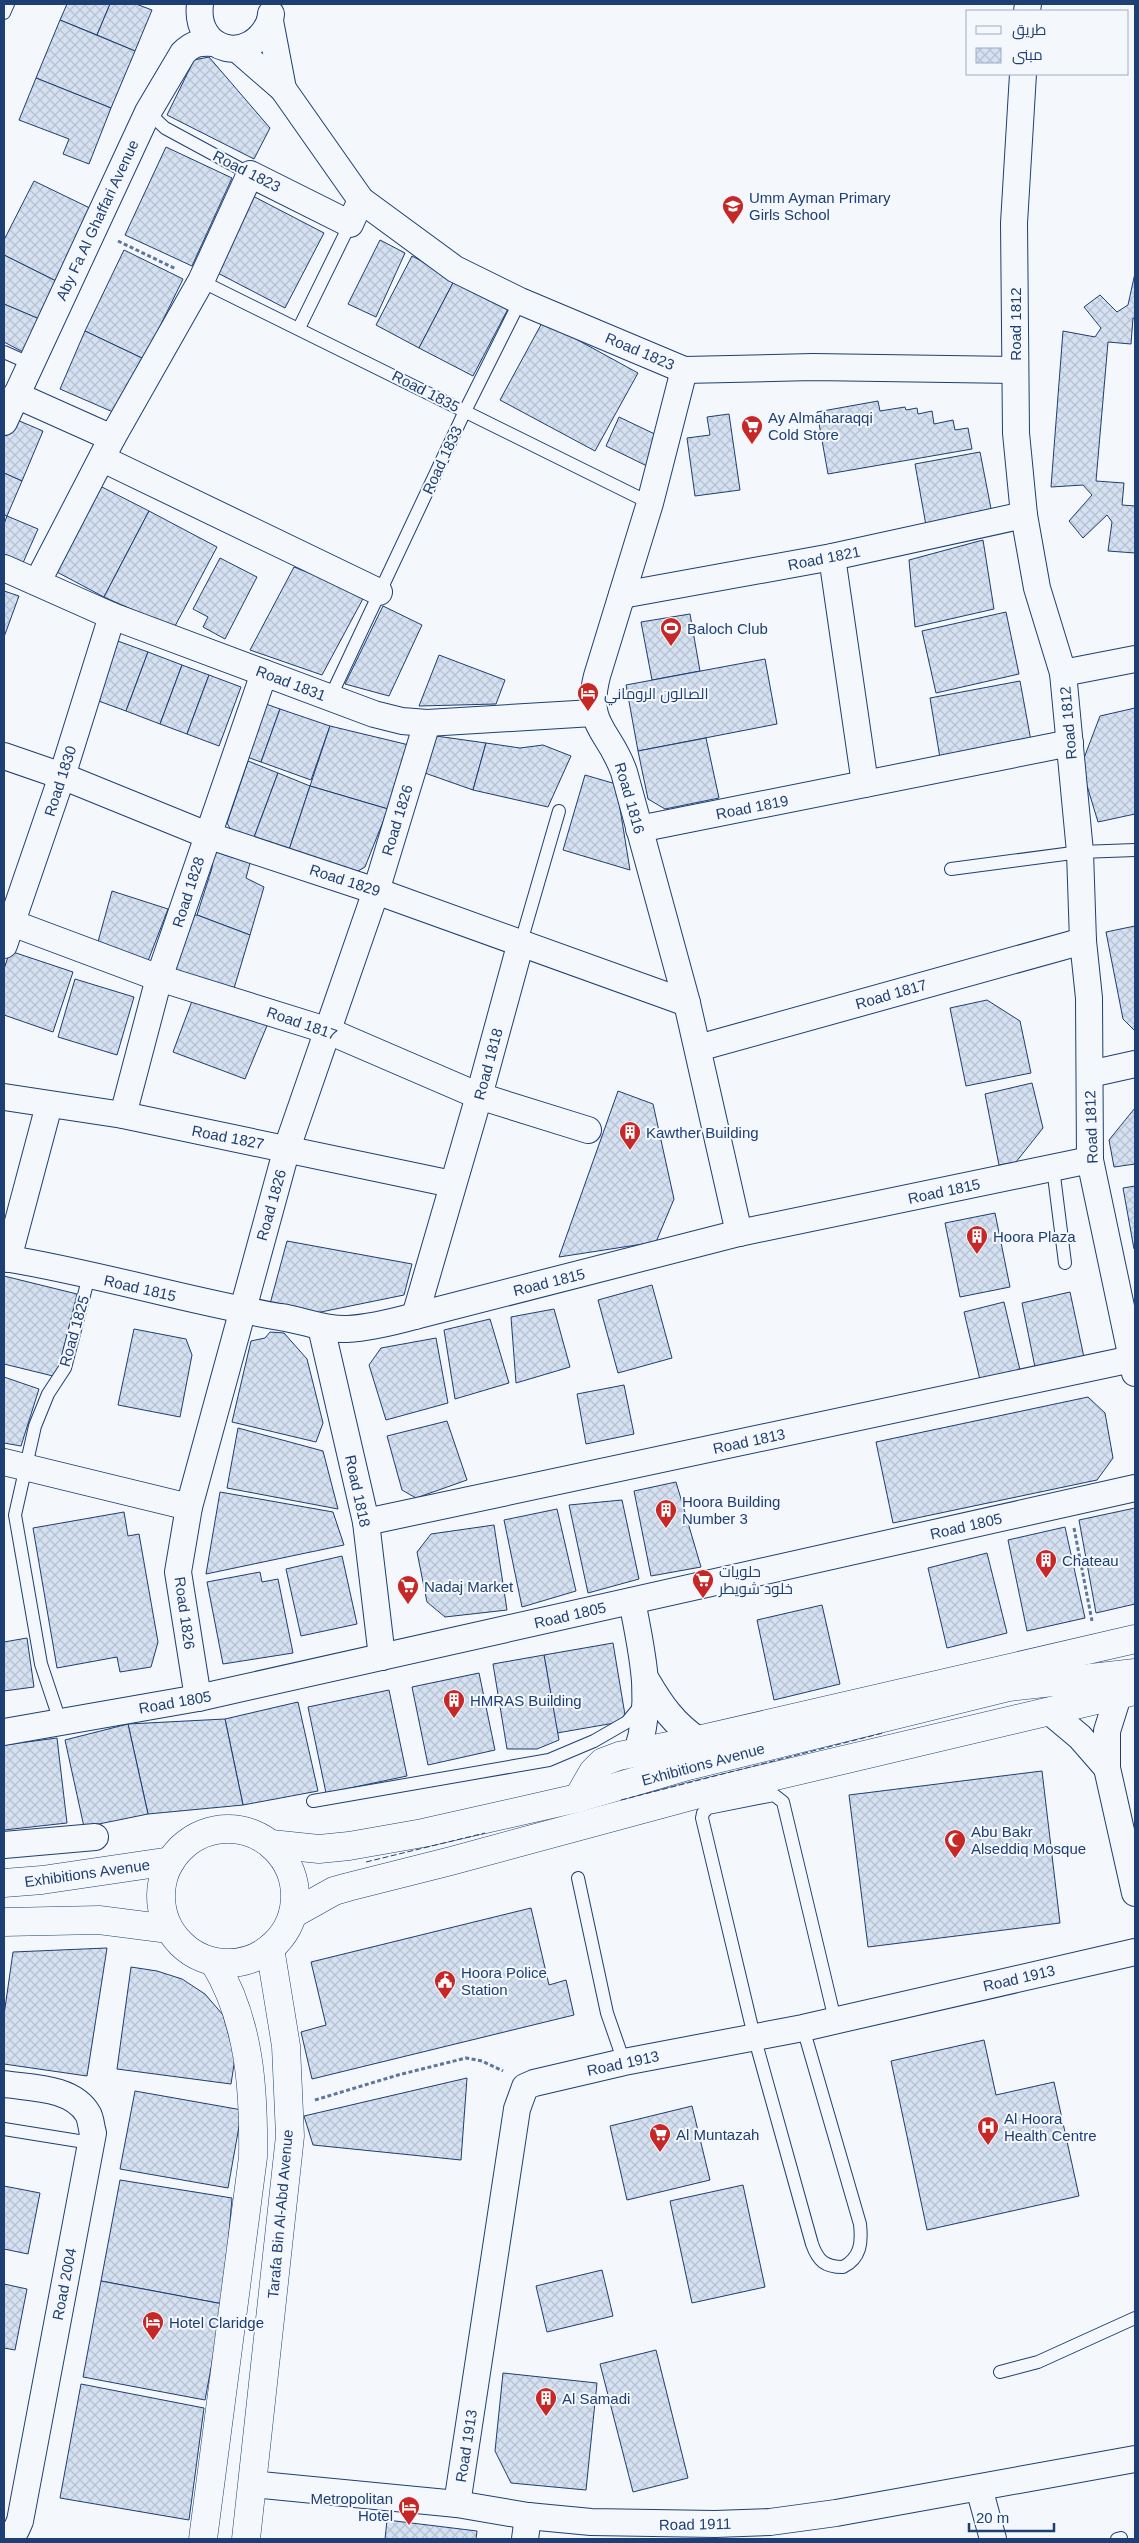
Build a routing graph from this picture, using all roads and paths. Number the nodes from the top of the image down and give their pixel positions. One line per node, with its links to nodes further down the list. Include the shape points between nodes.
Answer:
1 (8, 4): 4 (lane)
2 (196, 7): 5 (street, Road 1823, via 201,26)
3 (270, 12): 5 (street, Aby Fa Al Ghaffari Avenue, via 258,41 248,47); 7 (street)
4 (4, 13)
5 (225, 46): 7 (street, Road 1823); 8 (street, Aby Fa Al Ghaffari Avenue, via 200,42 189,47)
6 (1024, 75): 19 (street, Road 1812, via 1014,222)
7 (282, 90): 10 (street, Road 1823)
8 (148, 112): 9 (lane, Road 1823, via 165,128); 12 (street, Aby Fa Al Ghaffari Avenue)
9 (250, 174): 11 (street, Road 1823); 13 (street)
10 (361, 200): 11 (street); 14 (street, Road 1823, via 455,268)
11 (350, 224): 15 (lane)
12 (92, 228): 13 (path); 17 (street, Aby Fa Al Ghaffari Avenue)
13 (201, 281): 15 (lane, Road 1835); 23 (street)
14 (520, 302): 18 (street, Road 1823); 21 (lane, Road 1833)
15 (299, 328): 21 (lane, Road 1835)
16 (4, 352): 17 (lane)
17 (30, 364): 20 (street, Aby Fa Al Ghaffari Avenue)
18 (684, 370): 19 (street, Road 1823, via 814,367); 24 (street, Road 1816)
19 (1015, 370): 25 (street, Road 1812, via 1016,433)
20 (16, 395): 22 (street, Aby Fa Al Ghaffari Avenue); 23 (street)
21 (465, 411): 24 (lane, Road 1835); 29 (lane, Road 1833)
22 (4, 422)
23 (107, 449): 28 (street); 29 (street)
24 (650, 503): 30 (street, Road 1816)
25 (1024, 515): 26 (street, Road 1821); 34 (street, Road 1812, via 1037,588)
26 (832, 557): 30 (street, Road 1821); 41 (street)
27 (4, 568): 28 (street, Road 1831)
28 (38, 581): 31 (street, Road 1831)
29 (379, 592): 35 (lane, Road 1833)
30 (622, 595): 36 (street, Road 1816, via 594,688)
31 (112, 616): 33 (street, Road 1831); 40 (street, Road 1830)
32 (1135, 659): 34 (street)
33 (264, 672): 35 (street, Road 1831); 44 (street, Road 1828)
34 (1063, 673): 38 (street, Road 1812)
35 (330, 698): 37 (street, Road 1831, via 374,714)
36 (593, 713): 37 (street, Road 1831); 43 (street, Road 1816, via 620,763)
37 (427, 723): 48 (street, Road 1826)
38 (1070, 743): 41 (street, Road 1819); 46 (street, Road 1812)
39 (4, 756): 40 (street, Road 1829)
40 (62, 776): 44 (street, Road 1829); 49 (street, Road 1830)
41 (865, 784): 43 (street, Road 1819)
42 (559, 811): 51 (lane, Road 1818)
43 (639, 829): 53 (street, Road 1816)
44 (207, 835): 48 (street, Road 1829); 52 (street, Road 1828)
45 (1135, 850): 46 (lane)
46 (1080, 852): 47 (lane); 50 (street, Road 1812)
47 (951, 868)
48 (376, 890): 51 (street, Road 1829); 54 (street, Road 1826)
49 (8, 934): 52 (street, Road 1817)
50 (1083, 941): 55 (street, Road 1817); 57 (street, Road 1812, via 1089,998)
51 (520, 942): 53 (street, Road 1829); 58 (street, Road 1818)
52 (159, 978): 54 (street, Road 1817); 61 (street, Road 1828)
53 (687, 1003): 55 (street, Road 1816)
54 (326, 1030): 58 (street, Road 1817); 63 (street, Road 1826)
55 (698, 1048): 67 (street, Road 1816)
56 (1135, 1064): 57 (street)
57 (1090, 1074): 64 (street, Road 1812)
58 (479, 1096): 62 (street, Road 1817); 66 (street, Road 1818)
59 (4, 1097): 60 (street, Road 1827)
60 (49, 1105): 61 (street, Road 1827); 68 (street, Road 1815)
61 (123, 1115): 63 (street, Road 1827)
62 (588, 1130)
63 (287, 1148): 66 (street, Road 1827); 71 (street, Road 1826)
64 (1090, 1160): 65 (street, Road 1815); 74 (street, Road 1812)
65 (1053, 1168): 67 (street, Road 1815); 69 (lane)
66 (452, 1184): 72 (street, Road 1818)
67 (739, 1233): 72 (street, Road 1815)
68 (6, 1258): 70 (street, Road 1815)
69 (1065, 1263)
70 (89, 1276): 71 (street, Road 1815); 75 (lane, Road 1825, via 65,1368 48,1394 36,1426)
71 (242, 1310): 73 (street, Road 1815); 78 (street, Road 1826)
72 (415, 1316): 73 (street, Road 1815, via 346,1329)
73 (321, 1327): 79 (street, Road 1818)
74 (1134, 1366): 79 (street, Road 1813)
75 (14, 1465): 78 (street); 89 (lane, Road 1825, via 17,1533 41,1664)
76 (1135, 1488): 77 (street, Road 1805)
77 (1069, 1503): 80 (street, Road 1805); 82 (path)
78 (189, 1507): 87 (street, Road 1826, via 178,1572)
79 (366, 1522): 83 (street, Road 1818)
80 (632, 1601): 83 (street, Road 1805); 85 (street)
81 (1135, 1639): 82 (main road)
82 (1097, 1648): 91 (main road)
83 (382, 1657): 87 (street, Road 1805)
84 (1135, 1673): 94 (main road, Exhibitions Avenue, via 1009,1688 684,1767)
85 (646, 1690): 91 (street, via 681,1729); 92 (street, via 642,1736); 95 (lane, via 626,1722 594,1741 549,1760)
86 (1127, 1694): 88 (main road, Exhibitions Avenue); 93 (street, via 1107,1731)
87 (198, 1698): 89 (street, Road 1805)
88 (1049, 1711): 93 (street, via 1080,1737); 103 (main road, Exhibitions Avenue, via 695,1795 348,1887 334,1891)
89 (60, 1721): 90 (street, Road 1805)
90 (4, 1732)
91 (698, 1740): 92 (main road)
92 (637, 1752): 94 (main road, via 603,1762 593,1772)
93 (1107, 1768): 102 (street)
94 (578, 1798): 97 (main road, Exhibitions Avenue, via 349,1846 319,1849)
95 (314, 1801)
96 (95, 1837): 98 (street)
97 (271, 1844): 99 (main road, via 251,1832 228,1828 206,1833 186,1844); 103 (main road, via 284,1858 292,1875 295,1894)
98 (4, 1845)
99 (171, 1861): 101 (main road, Exhibitions Avenue); 105 (main road, via 163,1877 161,1895)
100 (578, 1878): 112 (lane, via 607,2013)
101 (4, 1883)
102 (1135, 1893)
103 (293, 1914): 106 (main road, via 280,1938)
104 (4, 1922): 105 (main road, via 99,1920)
105 (169, 1929): 108 (main road, via 196,1956)
106 (270, 1948): 108 (main road, via 253,1959 234,1963); 115 (main road, Tarafa Bin Al-Abd Avenue, via 286,2046)
107 (1135, 1952): 109 (street, Road 1913)
108 (214, 1962): 126 (main road, via 239,2012 254,2112 253,2158)
109 (836, 2020): 110 (street, Road 1913); 111 (lane, via 783,1802 774,1795 708,1808 702,1818)
110 (803, 2028): 111 (street, Road 1913); 111 (lane, via 860,2224 861,2246 856,2257 844,2267 827,2266 816,2254)
111 (754, 2036): 112 (street, Road 1913)
112 (624, 2062): 114 (street, Road 1913, via 534,2083)
113 (4, 2084): 117 (street, Road 2004, via 64,2094 79,2102 89,2115)
114 (526, 2088): 115 (path, via 498,2067 466,2058); 123 (street, Road 1913, via 517,2109)
115 (288, 2109): 121 (main road, Tarafa Bin Al-Abd Avenue, via 290,2136)
116 (4, 2129): 117 (lane)
117 (91, 2143): 125 (street, Road 2004, via 20,2521 16,2530)
118 (1135, 2318): 119 (lane, via 1038,2362)
119 (1000, 2372)
120 (1135, 2459): 122 (street, Road 1911)
121 (252, 2484): 123 (street, Road 1911); 127 (main road, Tarafa Bin Al-Abd Avenue)
122 (979, 2488): 124 (street, Road 1911, via 770,2522); 128 (street)
123 (457, 2504): 124 (street, Road 1911)
124 (526, 2527)
125 (4, 2539)
126 (203, 2539)
127 (246, 2539)
128 (993, 2539)

